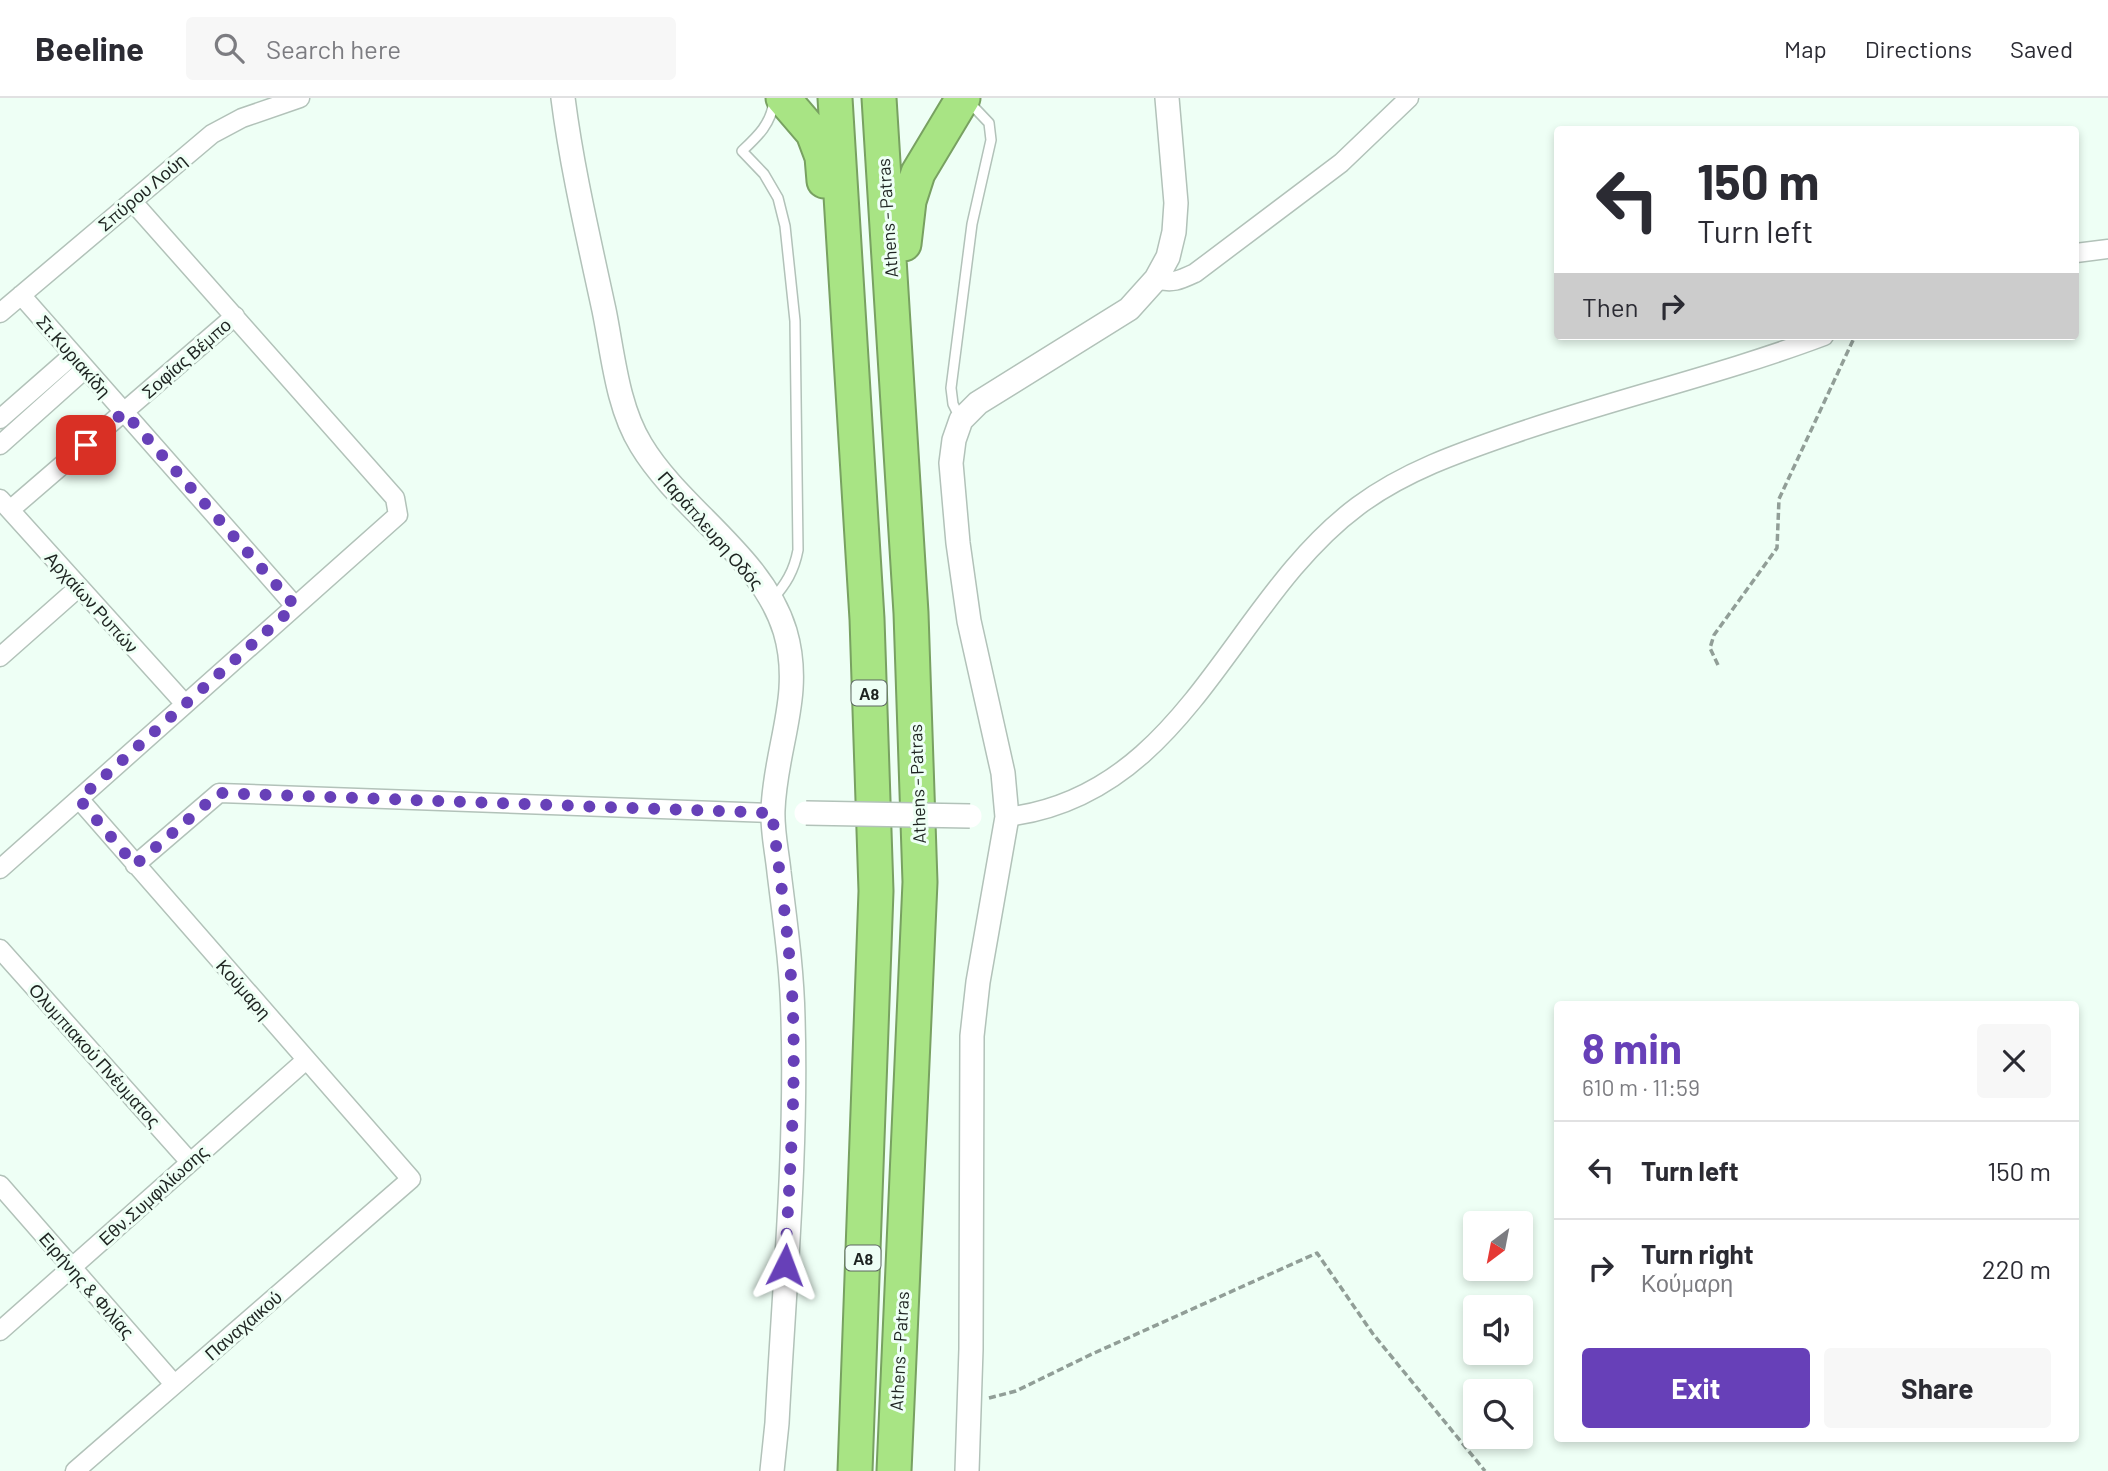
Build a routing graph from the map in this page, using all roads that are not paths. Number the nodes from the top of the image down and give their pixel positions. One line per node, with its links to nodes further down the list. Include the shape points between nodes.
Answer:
1 (300, 98): 10 (street, Σπύρου Λούη, via 212,134)
2 (563, 98): 28 (street, Παράπλευρη Οδός, via 620,387 638,440 663,476 736,554)
3 (774, 98): 28 (lane, via 762,132 742,151 778,198 795,321 798,550 786,583)
4 (783, 98): 19 (highway, via 813,133 822,157 828,221)
5 (835, 98): 19 (highway, Α8)
6 (879, 98): 17 (highway, Athens - Patras / Α8)
7 (964, 98): 17 (highway, via 918,173 909,201); 24 (lane, via 989,123 991,140 972,224 951,388)
8 (1167, 98): 13 (street, via 1176,203 1168,257)
9 (1409, 98): 13 (street, via 1341,163 1195,274 1179,281)
10 (132, 201): 14 (street, Σπύρου Λούη); 16 (street)
11 (2108, 249): 12 (street)
12 (2079, 253)
13 (1156, 279): 24 (street, via 1129,309 993,393)
14 (21, 295): 15 (street, Σπύρου Λούη); 20 (street, Στ.Κυριακίδη)
15 (0, 313)
16 (235, 316): 22 (street, Σοφίας Βέμπο); 29 (street, via 395,498 398,515)
17 (895, 340): 48 (highway, Athens - Patras / Α8, via 920,882)
18 (1813, 340): 34 (street, via 1502,438 1438,461 1388,486 1308,549 1186,710 1141,757 1079,797)
19 (851, 341): 47 (highway, Α8, via 876,891)
20 (73, 355): 21 (street, Στ.Κυριακίδη); 23 (street)
21 (86, 369): 22 (street, Στ.Κυριακίδη); 25 (street)
22 (124, 412): 26 (street, Σοφίας Βέμπο); 29 (street, Στ.Κυριακίδη)
23 (0, 419)
24 (961, 420): 34 (street, via 951,463 958,543 969,621 1003,773)
25 (0, 445)
26 (5, 505): 27 (street, Αρχαίων Ρυπών)
27 (78, 587): 30 (street); 31 (street, Αρχαίων Ρυπών)
28 (771, 601): 33 (street, Παράπλευρη Οδός, via 783,626 793,674)
29 (295, 606): 31 (street)
30 (0, 657)
31 (185, 704): 32 (street)
32 (79, 799): 35 (street, Κούμαρη); 36 (street)
33 (772, 813): 34 (street, bridge); 35 (street, via 219,793); 46 (street, Παράπλευρη Οδός, via 790,956 794,1081)
34 (1007, 817): 49 (street, via 972,1036)
35 (135, 865): 38 (street, Κούμαρη)
36 (0, 869)
37 (0, 949): 39 (street, Ολυμπιακού Πνέυματος)
38 (306, 1060): 39 (street, Εθν.Συμφιλίωσης); 40 (street, Κούμαρη)
39 (190, 1162): 42 (street, Εθν.Συμφιλίωσης)
40 (411, 1179): 44 (street, Παναχαικού)
41 (3, 1196): 42 (street, Ειρήνης & Φιλίας)
42 (72, 1267): 43 (street, Εθν.Συμφιλίωσης); 44 (street, Ειρήνης & Φιλίας)
43 (0, 1331)
44 (174, 1384): 45 (street, Παναχαικού)
45 (75, 1471)
46 (772, 1471)
47 (855, 1471)
48 (894, 1471)
49 (967, 1471)

